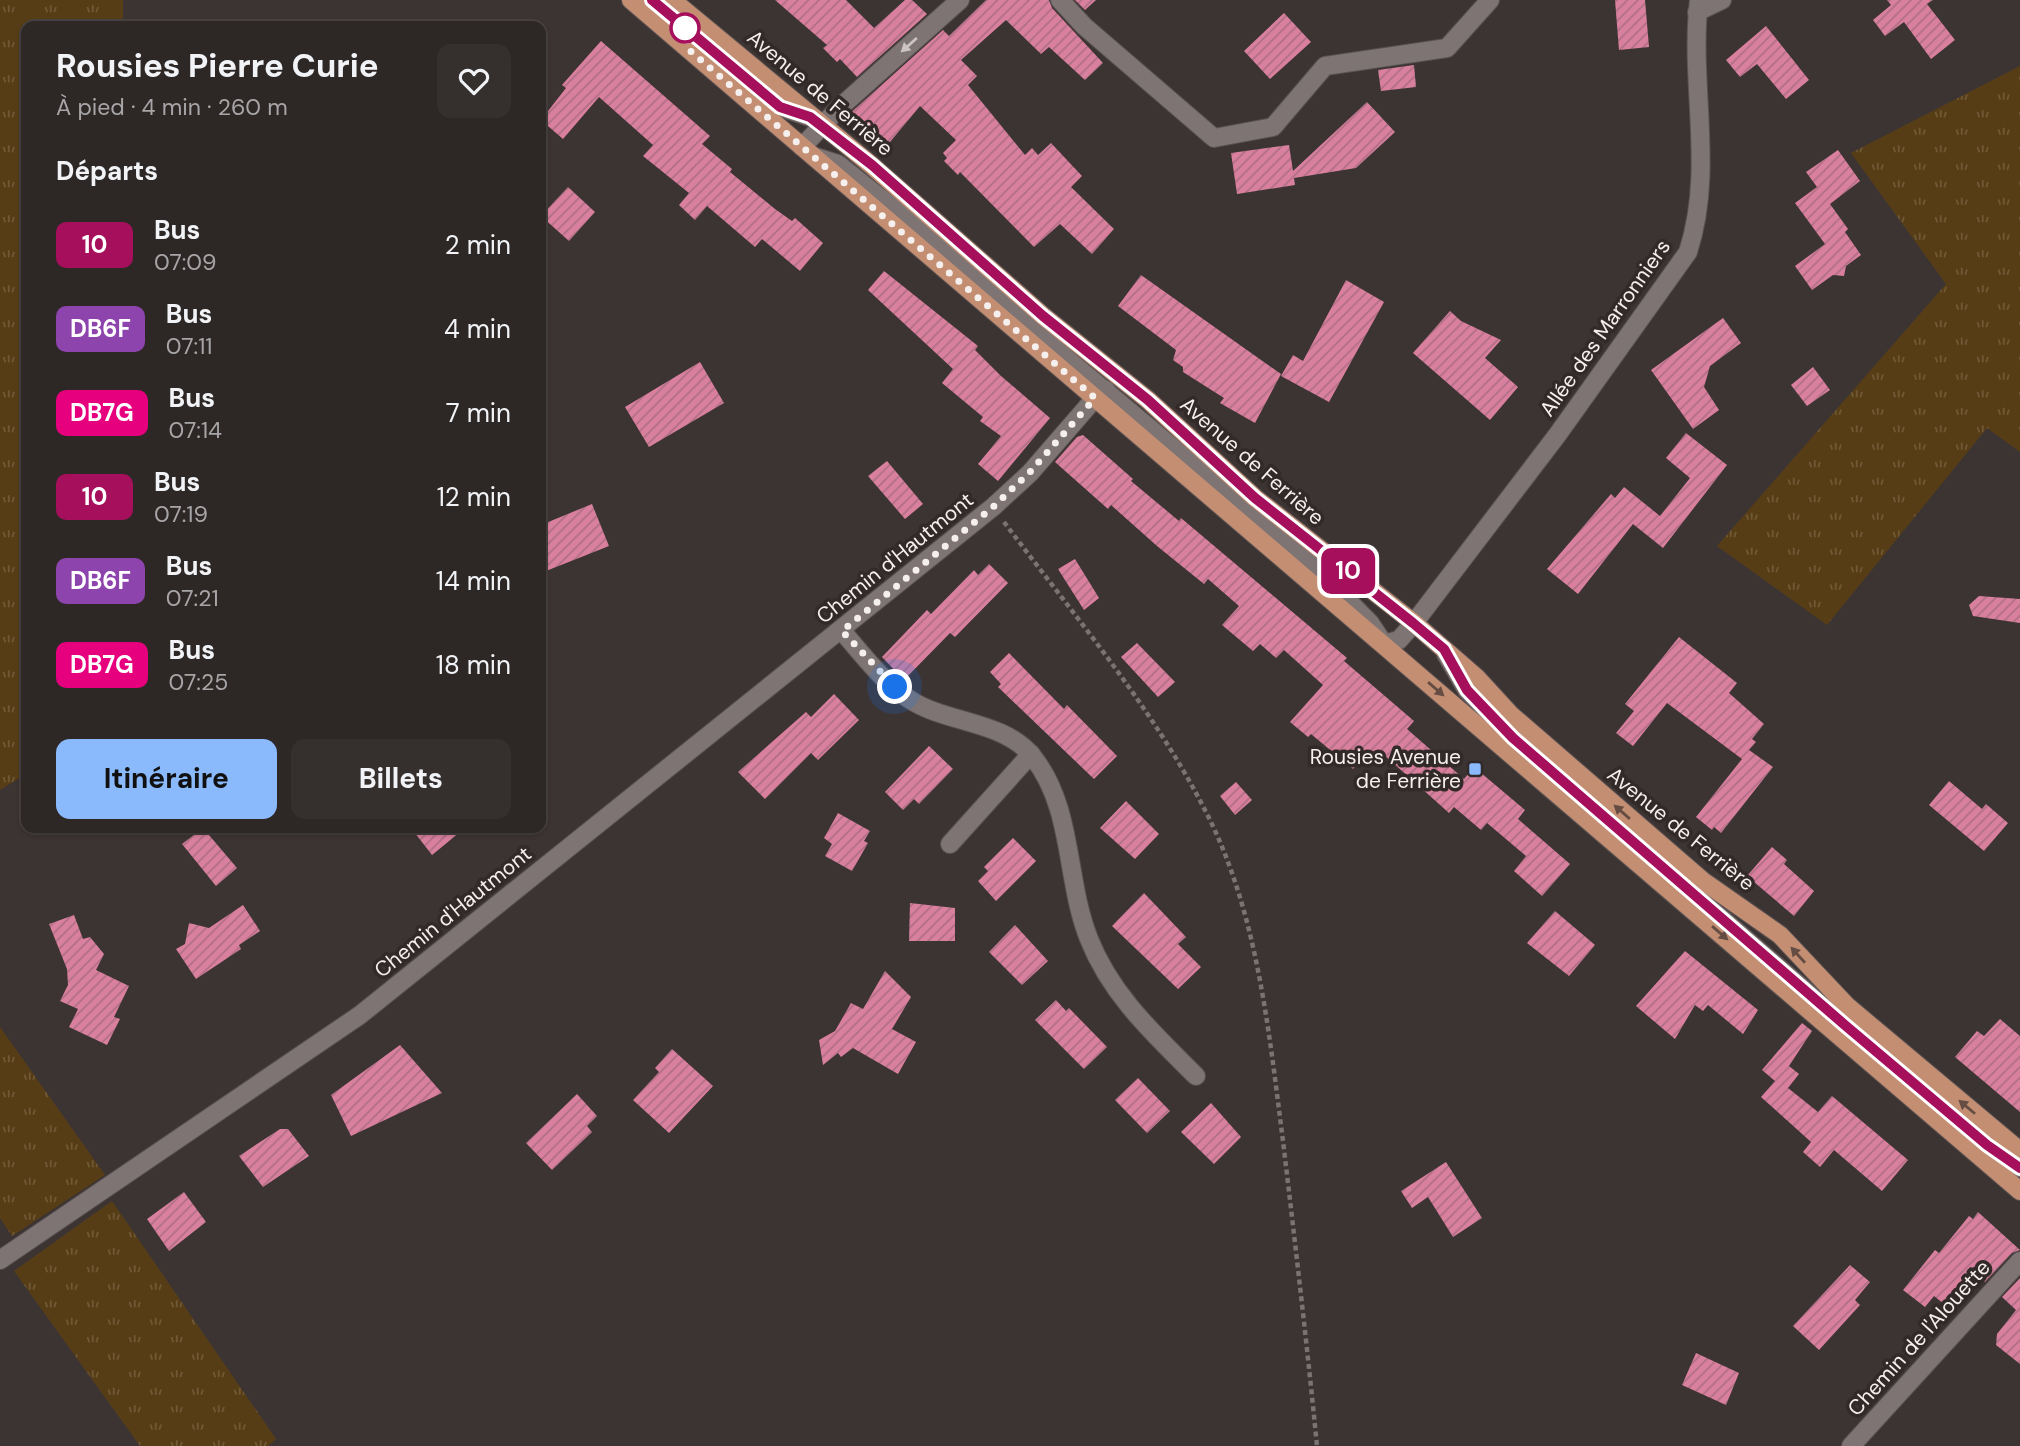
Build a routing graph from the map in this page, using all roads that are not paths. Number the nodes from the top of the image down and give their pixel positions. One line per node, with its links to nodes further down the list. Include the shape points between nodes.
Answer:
1 (631, 0): 10 (main road)
2 (652, 0): 9 (street, via 780,107)
3 (672, 0): 9 (main road, Avenue de Ferrière)
4 (960, 0): 9 (street, one-way to 9, via 838,109)
5 (1060, 0): 6 (street, via 1214,138 1273,127 1325,66 1447,48)
6 (1490, 0)
7 (1722, 0): 8 (street, Allée des Marronniers)
8 (1698, 6): 14 (street, Allée des Marronniers, via 1701,173 1698,221 1688,251 1558,434)
9 (816, 121): 10 (street); 11 (main road, Avenue de Ferrière)
10 (807, 151): 13 (main road)
11 (1089, 352): 12 (main road, Avenue de Ferrière); 13 (street)
12 (1133, 388): 13 (street); 14 (main road, Avenue de Ferrière, via 1255,498)
13 (1100, 391): 15 (street, Chemin d'Hautmont, via 993,507); 16 (main road)
14 (1410, 627): 16 (street, via 1399,640); 17 (main road, Avenue de Ferrière); 18 (street, via 1404,644)
15 (842, 631): 19 (street, via 909,699 1010,739); 25 (street, Chemin d'Hautmont, via 360,1015)
16 (1384, 644): 18 (main road)
17 (1444, 649): 22 (main road, Avenue de Ferrière, one-way to 17, via 1847,1006 1780,935 1703,881 1622,812); 23 (street, via 1467,690 1513,738 1857,1035)
18 (1411, 668): 24 (main road, one-way to 24)
19 (1031, 754): 20 (street); 21 (street, via 1059,807 1088,936 1104,971 1129,1009)
20 (950, 844)
21 (1196, 1076)
22 (2020, 1151)
23 (2020, 1168)
24 (2020, 1191)
25 (0, 1260)
26 (2020, 1262): 27 (street, Chemin de l'Alouette)
27 (1851, 1446)

